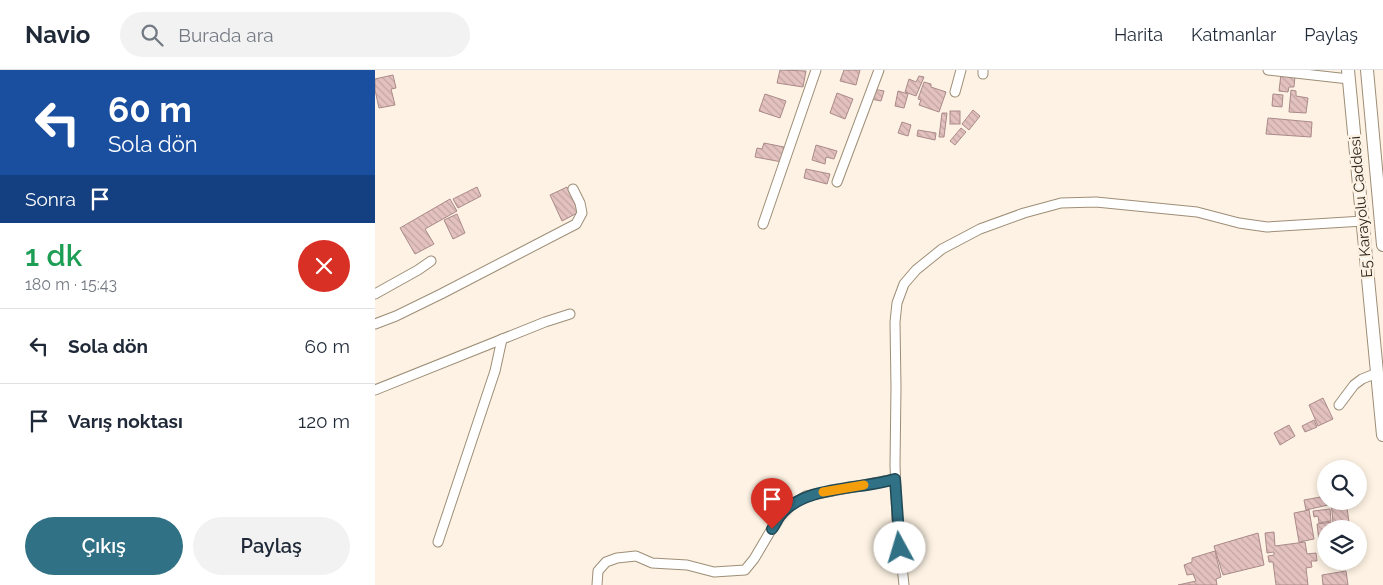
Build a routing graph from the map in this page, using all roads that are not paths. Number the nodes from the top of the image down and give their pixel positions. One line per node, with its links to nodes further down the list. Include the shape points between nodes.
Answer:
1 (816, 70): 11 (street)
2 (879, 70): 8 (street)
3 (961, 70): 7 (street)
4 (1268, 70): 6 (street)
5 (1367, 70): 12 (highway, E5 Karayolu Caddesi)
6 (1348, 75): 10 (highway, E5 Karayolu Caddesi)
7 (955, 92)
8 (837, 182)
9 (573, 189): 16 (street, via 582,214 576,224 441,294)
10 (1363, 221): 18 (highway, E5 Karayolu Caddesi); 22 (street, via 1267,227 1197,212 1096,202 1061,203 980,229 941,249 904,284 897,303)
11 (763, 224)
12 (1383, 245)
13 (431, 261): 14 (street)
14 (375, 294)
15 (570, 314): 17 (street)
16 (375, 324)
17 (502, 339): 19 (street); 23 (street, via 495,371)
18 (1377, 373): 20 (street, via 1353,385); 21 (highway, E5 Karayolu Caddesi)
19 (375, 390)
20 (1339, 405)
21 (1383, 434)
22 (895, 479): 24 (street, via 806,496 780,515 745,570 714,572 687,565 652,563 636,556 606,562 599,571); 25 (street)
23 (438, 542)
24 (597, 585)
25 (904, 585)

